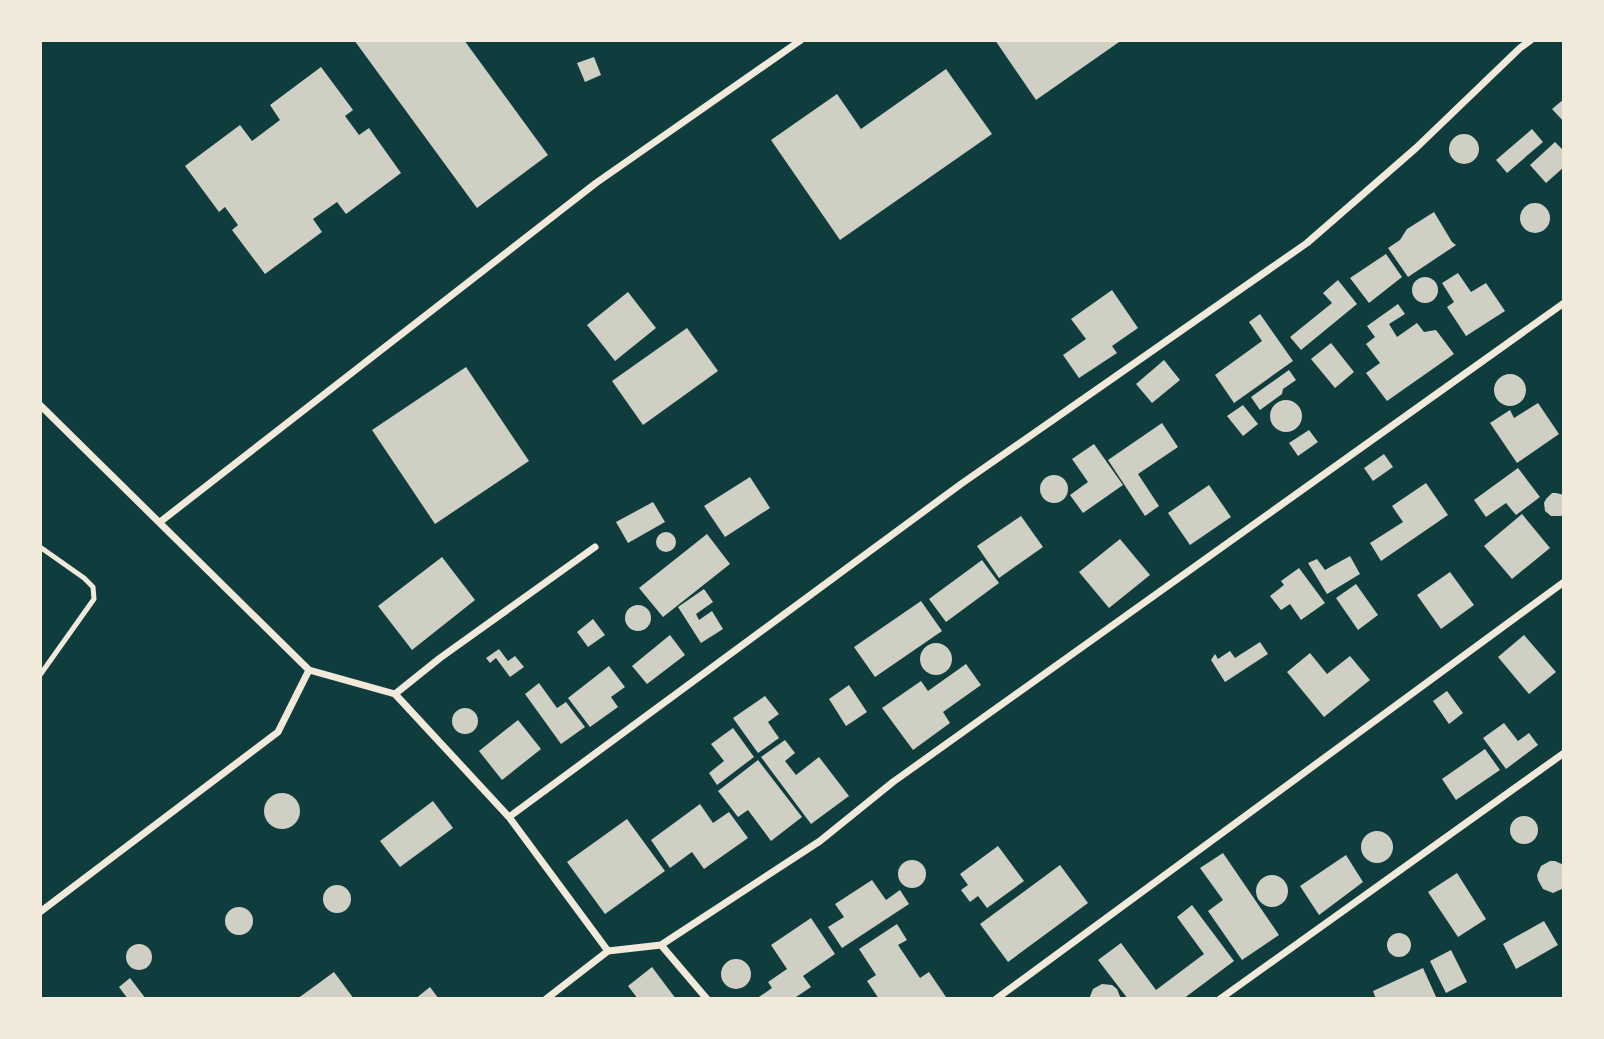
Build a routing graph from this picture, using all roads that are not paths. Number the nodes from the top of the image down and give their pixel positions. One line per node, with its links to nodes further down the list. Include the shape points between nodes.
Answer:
1 (801, 40): 5 (street, via 596,183)
2 (1531, 40): 13 (street, via 1307,243 961,484)
3 (1564, 303): 15 (street, via 893,782 820,841)
4 (40, 405): 5 (street)
5 (160, 522): 9 (street)
6 (40, 547): 10 (lane, via 84,578 93,587 94,599)
7 (595, 547): 11 (street)
8 (1564, 582): 19 (street)
9 (309, 670): 11 (street); 14 (street, via 278,732)
10 (40, 675)
11 (395, 694): 13 (street)
12 (1564, 753): 20 (street)
13 (509, 817): 16 (street)
14 (40, 912)
15 (661, 945): 16 (street); 18 (street)
16 (608, 951): 17 (street)
17 (546, 999)
18 (707, 999)
19 (996, 999)
20 (1220, 999)

